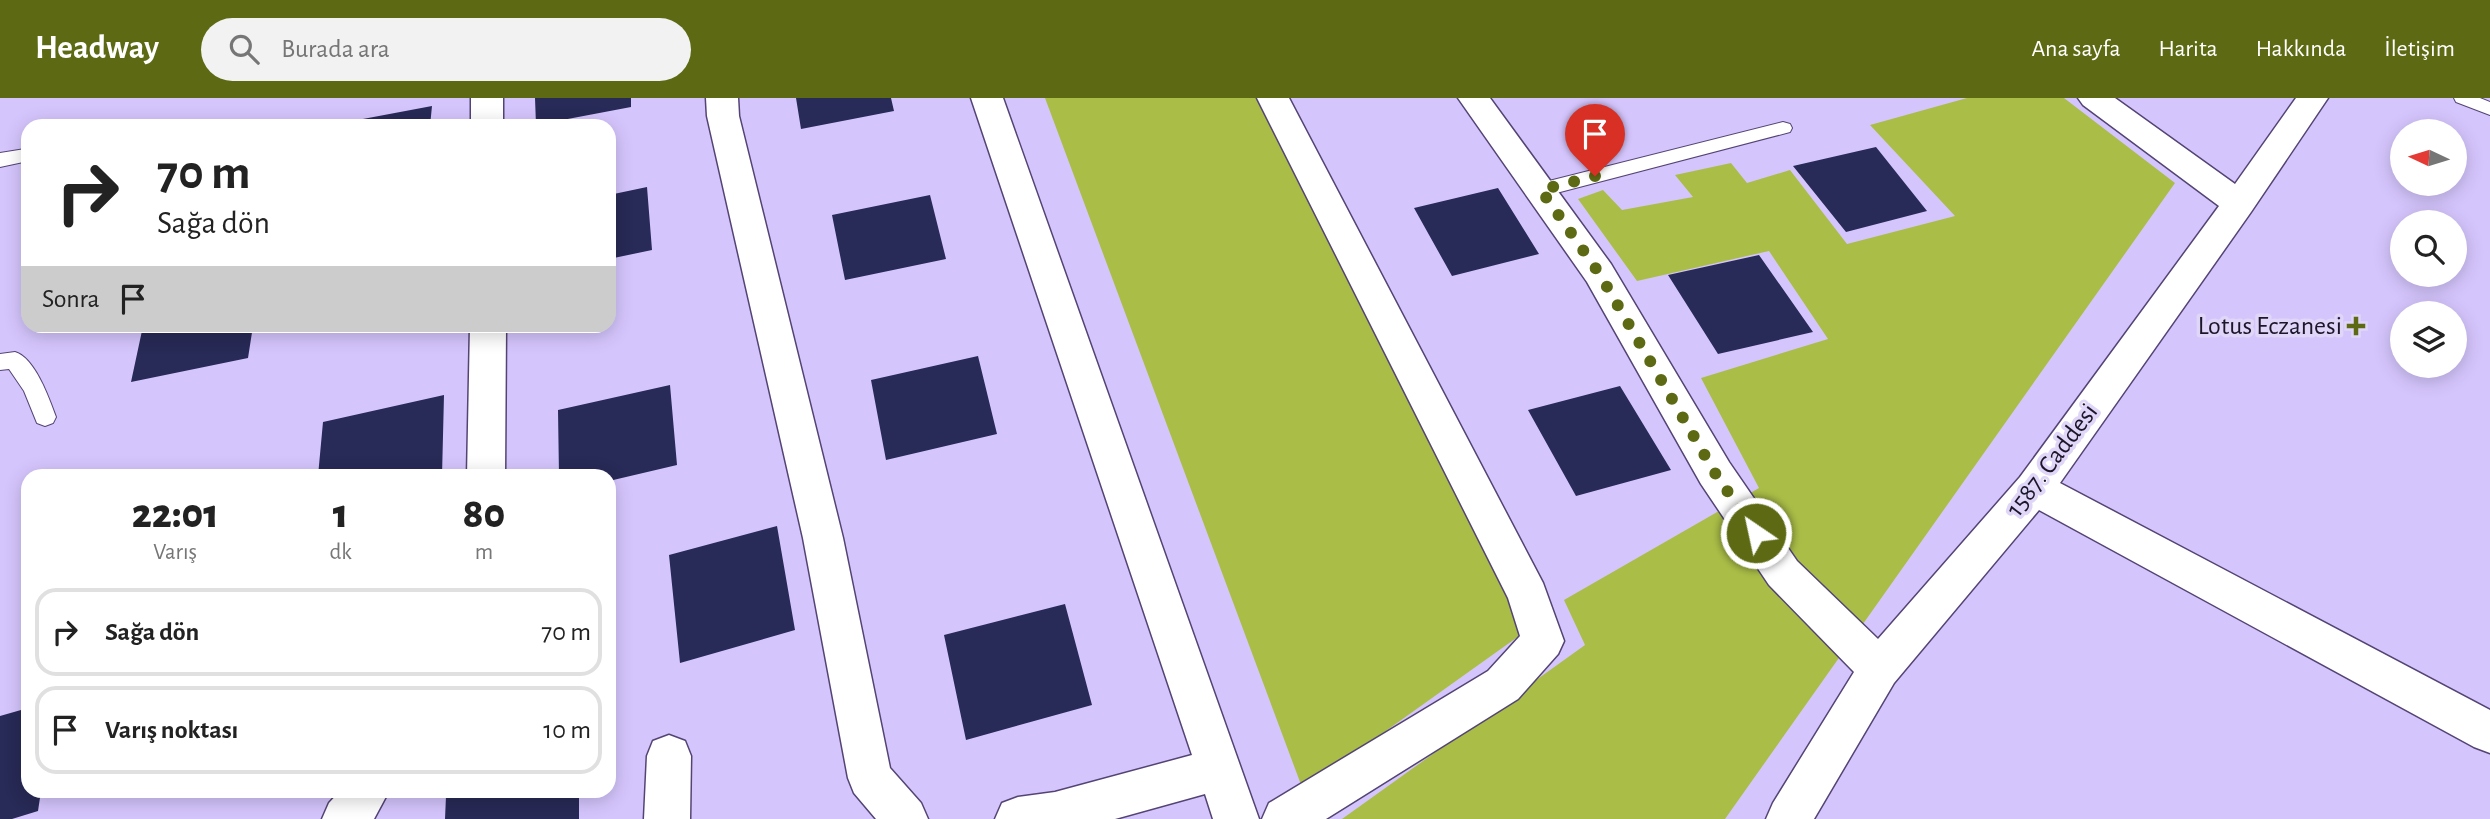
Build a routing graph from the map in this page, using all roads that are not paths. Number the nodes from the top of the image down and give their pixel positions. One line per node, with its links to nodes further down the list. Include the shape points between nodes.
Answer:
1 (487, 98): 10 (street)
2 (722, 98): 28 (street, via 823,538 870,778)
3 (987, 98): 24 (street)
4 (1273, 98): 31 (street, via 1528,596 1542,641 1503,685)
5 (1474, 98): 14 (street)
6 (2094, 98): 15 (street)
7 (2312, 98): 15 (street, 1587. Caddesi)
8 (2463, 98): 9 (lane)
9 (2490, 109)
10 (487, 119)
11 (1783, 128): 14 (lane)
12 (21, 156): 13 (lane)
13 (0, 160)
14 (1541, 190): 21 (street, via 1599,273 1715,473 1783,573)
15 (2239, 204): 20 (street, 1587. Caddesi)
16 (488, 333): 19 (street)
17 (0, 362): 18 (lane, via 15,360 34,388)
18 (45, 417)
19 (486, 469)
20 (2034, 488): 21 (street, 1587. Caddesi); 22 (street)
21 (1879, 668): 32 (street, 1587. Caddesi)
22 (2490, 733)
23 (669, 756): 27 (street)
24 (1219, 769): 29 (street, via 1055,814); 30 (street)
25 (361, 798): 26 (street)
26 (345, 819)
27 (667, 819)
28 (905, 819)
29 (1018, 819)
30 (1236, 819)
31 (1285, 819)
32 (1789, 819)

